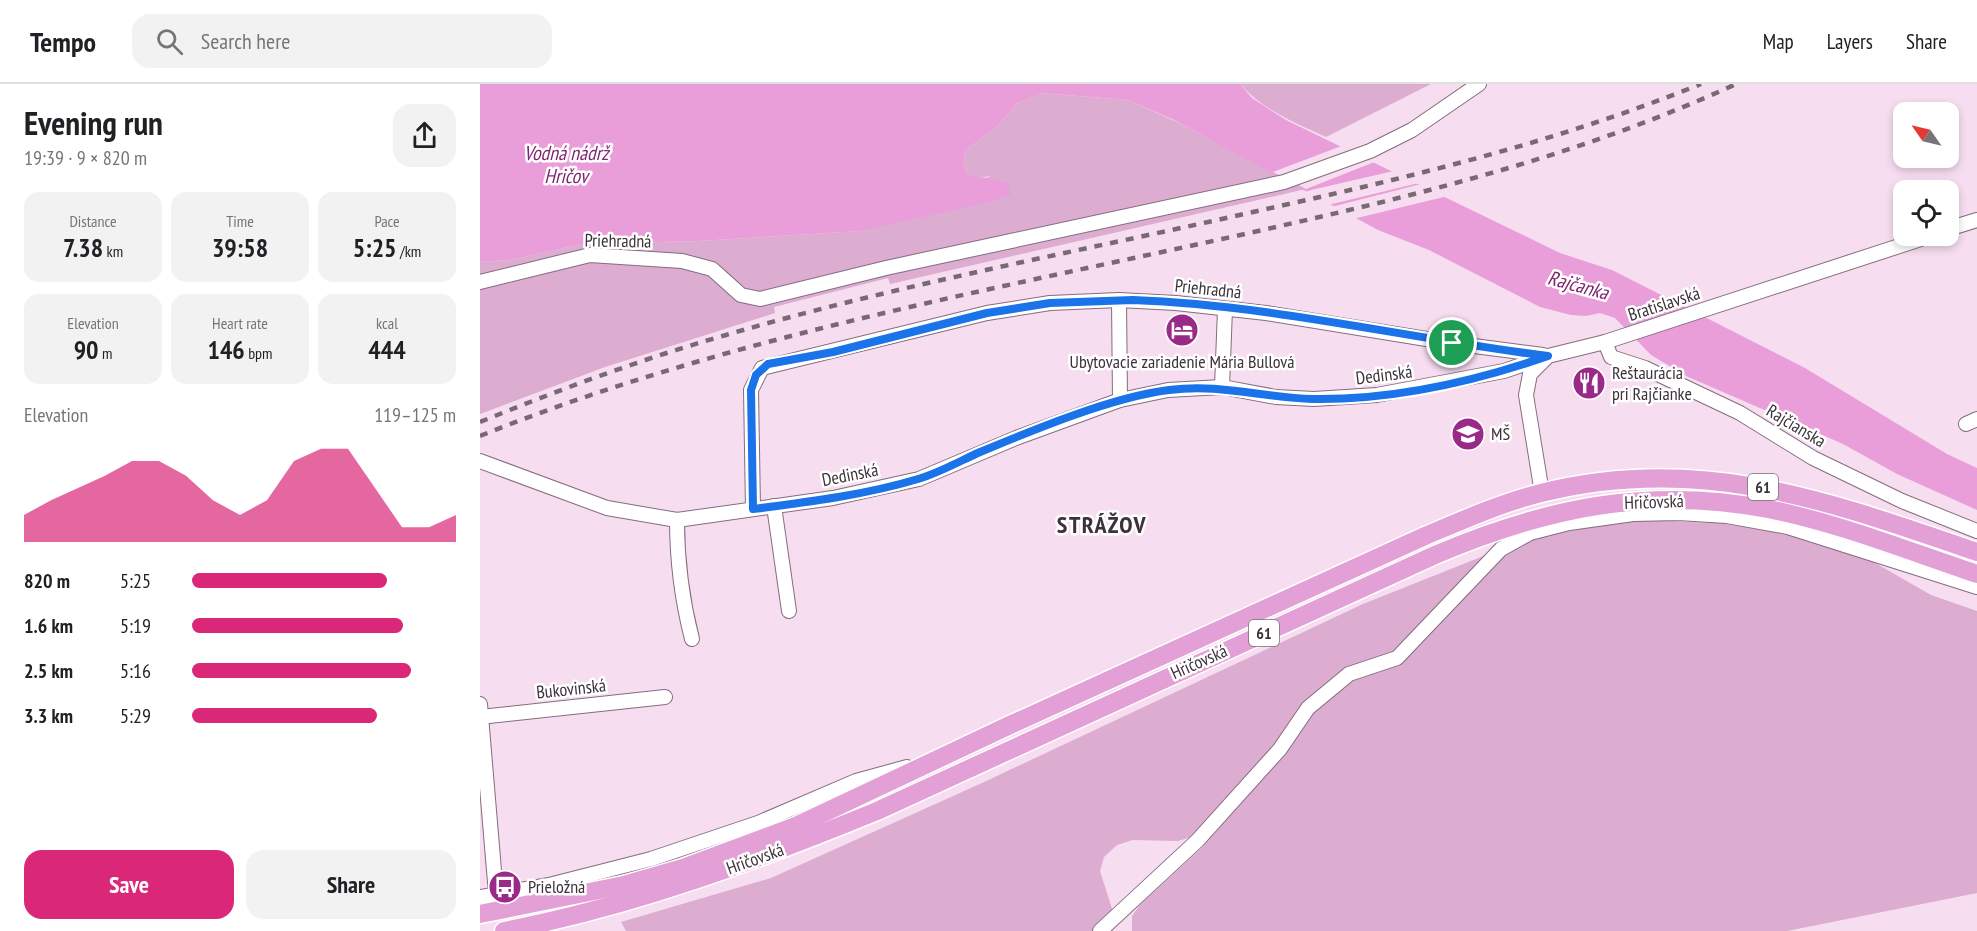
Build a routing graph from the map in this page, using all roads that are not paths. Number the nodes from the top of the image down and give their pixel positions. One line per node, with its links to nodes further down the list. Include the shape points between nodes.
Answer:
1 (1479, 84): 5 (street, Priehradná, via 1412,130 1370,151 1284,182 889,267 760,299 745,298 716,272 699,264 590,255)
2 (1977, 220): 3 (street)
3 (1959, 226)
4 (1899, 246): 8 (street, Bratislavská)
5 (480, 282)
6 (1119, 300): 7 (street, Priehradná); 11 (street); 15 (street, Priehradná, via 1050,303 987,313 765,366 756,375 751,390)
7 (1225, 309): 9 (street, Priehradná); 10 (street)
8 (1605, 342): 9 (street, Bratislavská); 17 (street, Rajčianska, via 1611,357 1645,368 1740,413 1813,458 1902,501)
9 (1548, 356): 10 (street, Dedinská, via 1493,374 1377,395 1314,399); 13 (street, via 1530,374 1526,395)
10 (1222, 387): 11 (street, Dedinská, via 1168,390)
11 (1120, 400): 14 (street, Dedinská, via 919,479)
12 (480, 461): 16 (street, Dedinská, via 607,508)
13 (1542, 493): 18 (main road, Hričovská / 61, via 1646,478 1743,483 1806,496); 25 (main road, Hričovská / 61, via 1425,536)
14 (774, 506): 15 (street, Dedinská); 21 (street)
15 (753, 509): 16 (street, Dedinská)
16 (677, 520): 22 (street, via 684,609)
17 (1977, 531)
18 (1977, 552)
19 (1977, 574): 29 (main road, Hričovská / 61, via 1842,528 1738,504 1650,500 1545,515 1483,534 1435,555 804,841 629,901)
20 (1977, 587): 30 (street, Hričovská, via 1788,527 1727,516 1632,514 1530,533 1501,549 1397,658 1349,674 1308,708 1280,749 1197,841)
21 (789, 611)
22 (692, 639)
23 (665, 697): 24 (street, Bukovinská)
24 (480, 713): 26 (street)
25 (939, 758): 26 (street, Hričovská, via 856,781 758,824 651,859); 28 (main road, Hričovská / 61, via 796,826 683,868 568,898)
26 (496, 894): 27 (street, Hričovská)
27 (480, 897)
28 (480, 914)
29 (504, 931)
30 (1100, 931)

